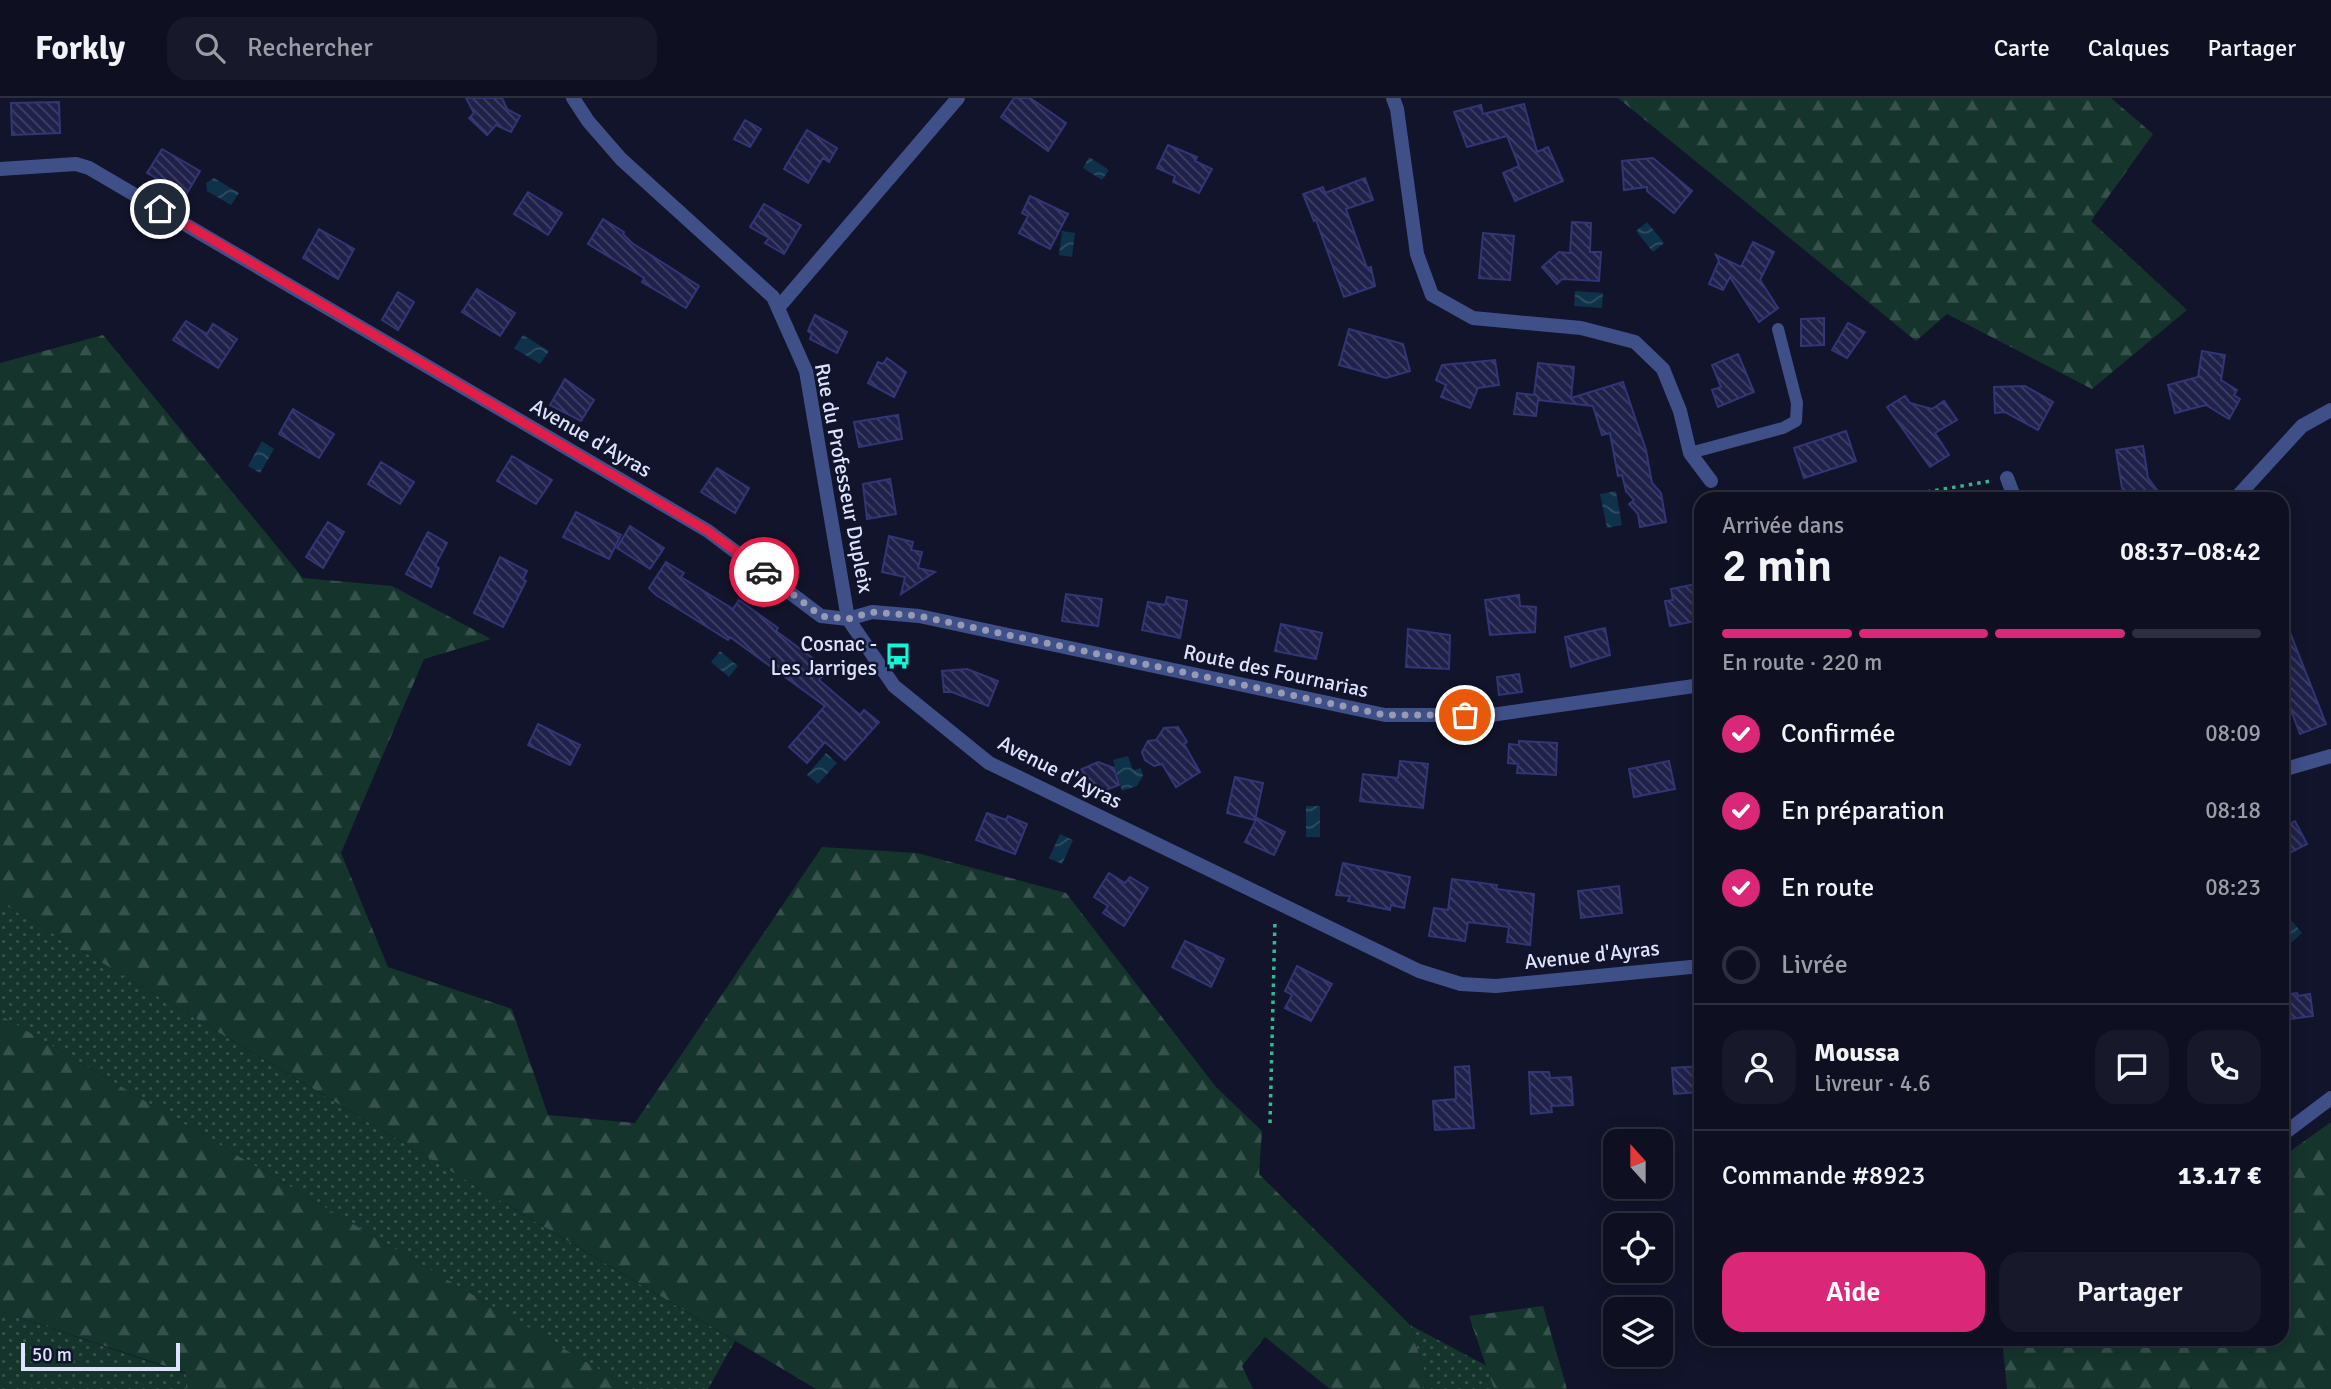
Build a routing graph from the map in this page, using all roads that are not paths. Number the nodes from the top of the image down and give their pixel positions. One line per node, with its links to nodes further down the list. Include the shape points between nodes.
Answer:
1 (573, 98): 5 (street, Rue du Professeur Dupleix, via 621,159 773,297)
2 (958, 98): 5 (street)
3 (1393, 98): 8 (street, via 1417,254 1432,296 1473,318 1581,328 1635,342 1663,369)
4 (0, 169): 13 (street, Avenue d'Ayras, via 76,164 89,168 708,531 821,616)
5 (778, 308): 13 (street, Rue du Professeur Dupleix, via 806,371)
6 (1778, 329): 8 (lane, via 1797,403 1796,421)
7 (2331, 410): 12 (street, via 2302,426)
8 (1690, 453): 10 (street)
9 (2007, 478): 11 (street)
10 (1711, 481)
11 (2012, 492)
12 (2241, 492)
13 (848, 619): 14 (street, Route des Fournarias, via 872,612 919,616 1385,715 1491,715); 17 (street, Avenue d'Ayras, via 894,686 989,763 1419,971 1461,984 1496,986)
14 (1694, 686)
15 (2331, 756): 16 (street)
16 (2289, 768)
17 (1694, 967)
18 (2331, 1098): 19 (street)
19 (2289, 1130)

